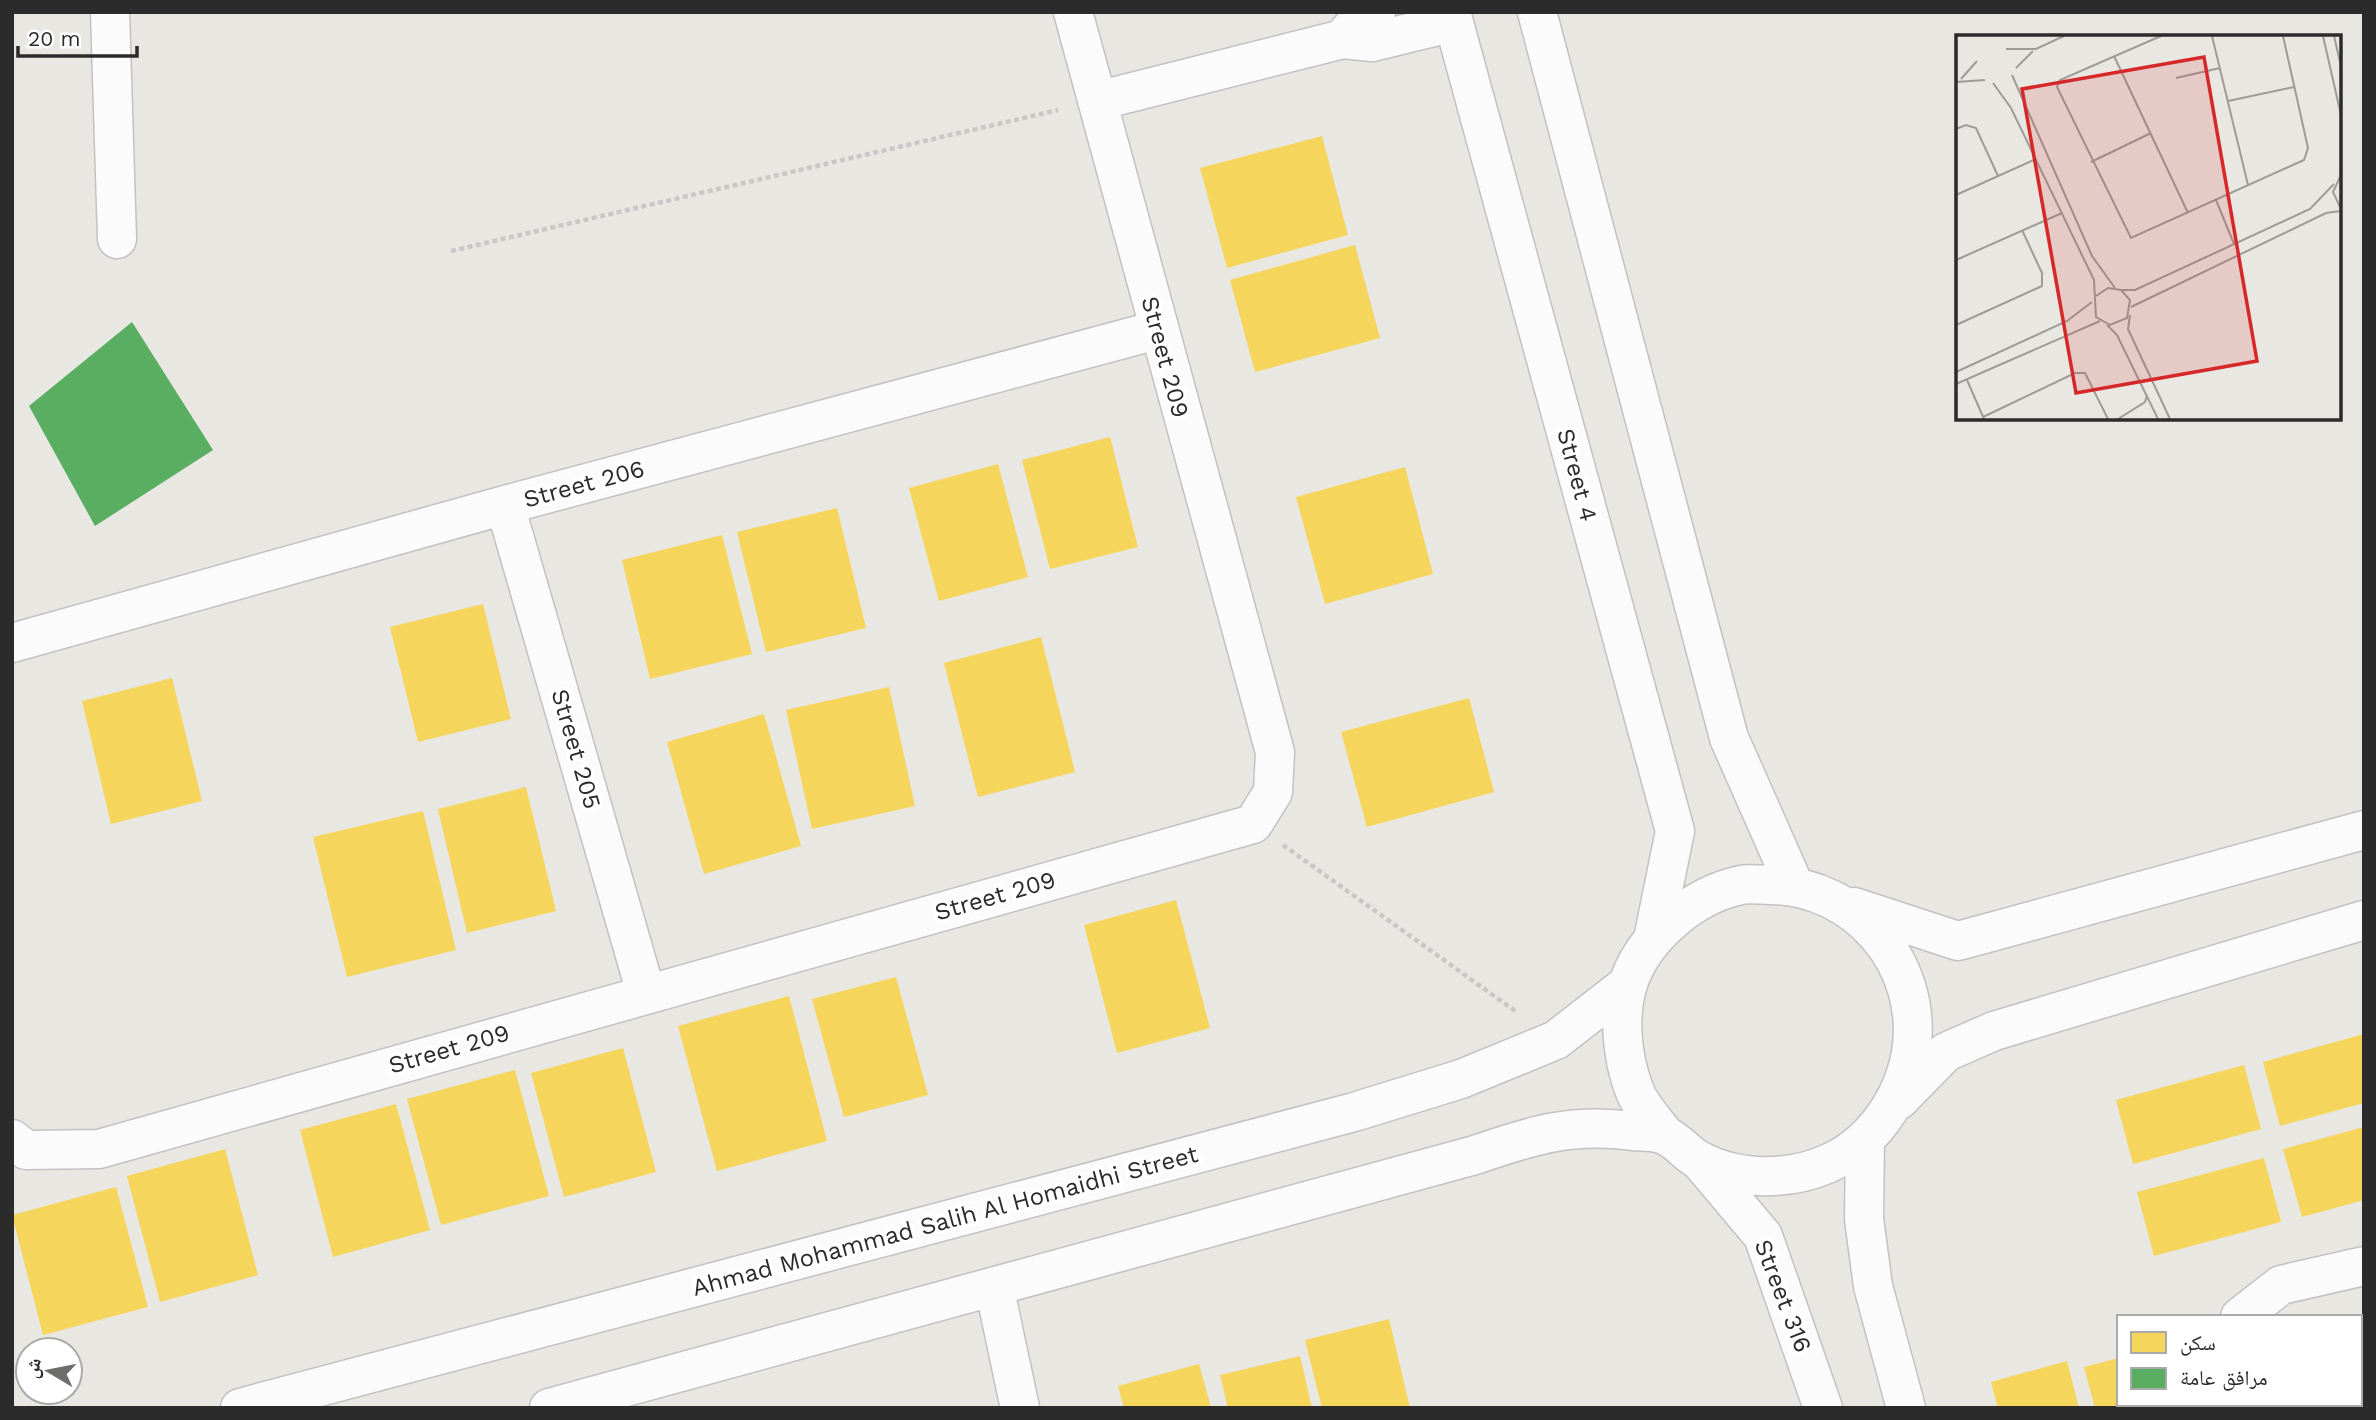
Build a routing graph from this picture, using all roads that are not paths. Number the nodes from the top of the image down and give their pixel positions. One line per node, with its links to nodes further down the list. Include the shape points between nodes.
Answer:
1 (110, 12): 8 (street)
2 (1073, 12): 7 (street, Street 209)
3 (1376, 12): 6 (street, via 1356,22)
4 (1537, 12): 13 (street, via 1729,738)
5 (1453, 17): 6 (street, via 1372,42); 16 (street, Street 4, via 1675,831)
6 (1343, 38): 7 (street)
7 (1097, 101): 9 (street, Street 209)
8 (117, 239)
9 (1157, 330): 10 (street, Street 206); 18 (street, Street 209, via 1275,752 1273,792 1253,824)
10 (505, 505): 11 (street, Street 206); 18 (street, Street 205)
11 (12, 643)
12 (2364, 830): 14 (street, via 1958,941)
13 (1794, 885): 14 (street); 16 (street, via 1741,885 1692,904)
14 (1842, 903): 19 (street, via 1872,927 1895,958 1910,994 1914,1032 1908,1070)
15 (2364, 920): 19 (street, via 1994,1031 1946,1052)
16 (1653, 939): 17 (street)
17 (1628, 984): 20 (street, via 1621,1038 1634,1091); 27 (street, Ahmad Mohammad Salih Al Homaidhi Street, via 1556,1040 1461,1079 1354,1112)
18 (646, 993): 21 (street, Street 209, via 99,1149 26,1150)
19 (1893, 1106): 22 (street)
20 (1665, 1135): 23 (street); 25 (street, via 1602,1127 1538,1133 1475,1155)
21 (12, 1139)
22 (1865, 1139): 23 (street, via 1828,1164 1785,1176 1741,1175); 31 (street, via 1864,1219 1873,1286)
23 (1699, 1160): 30 (street, Street 316, via 1763,1236)
24 (2364, 1266): 26 (street, via 2281,1285)
25 (994, 1286): 28 (street); 29 (street)
26 (2243, 1315)
27 (240, 1408)
28 (549, 1408)
29 (1020, 1408)
30 (1824, 1408)
31 (1906, 1408)

